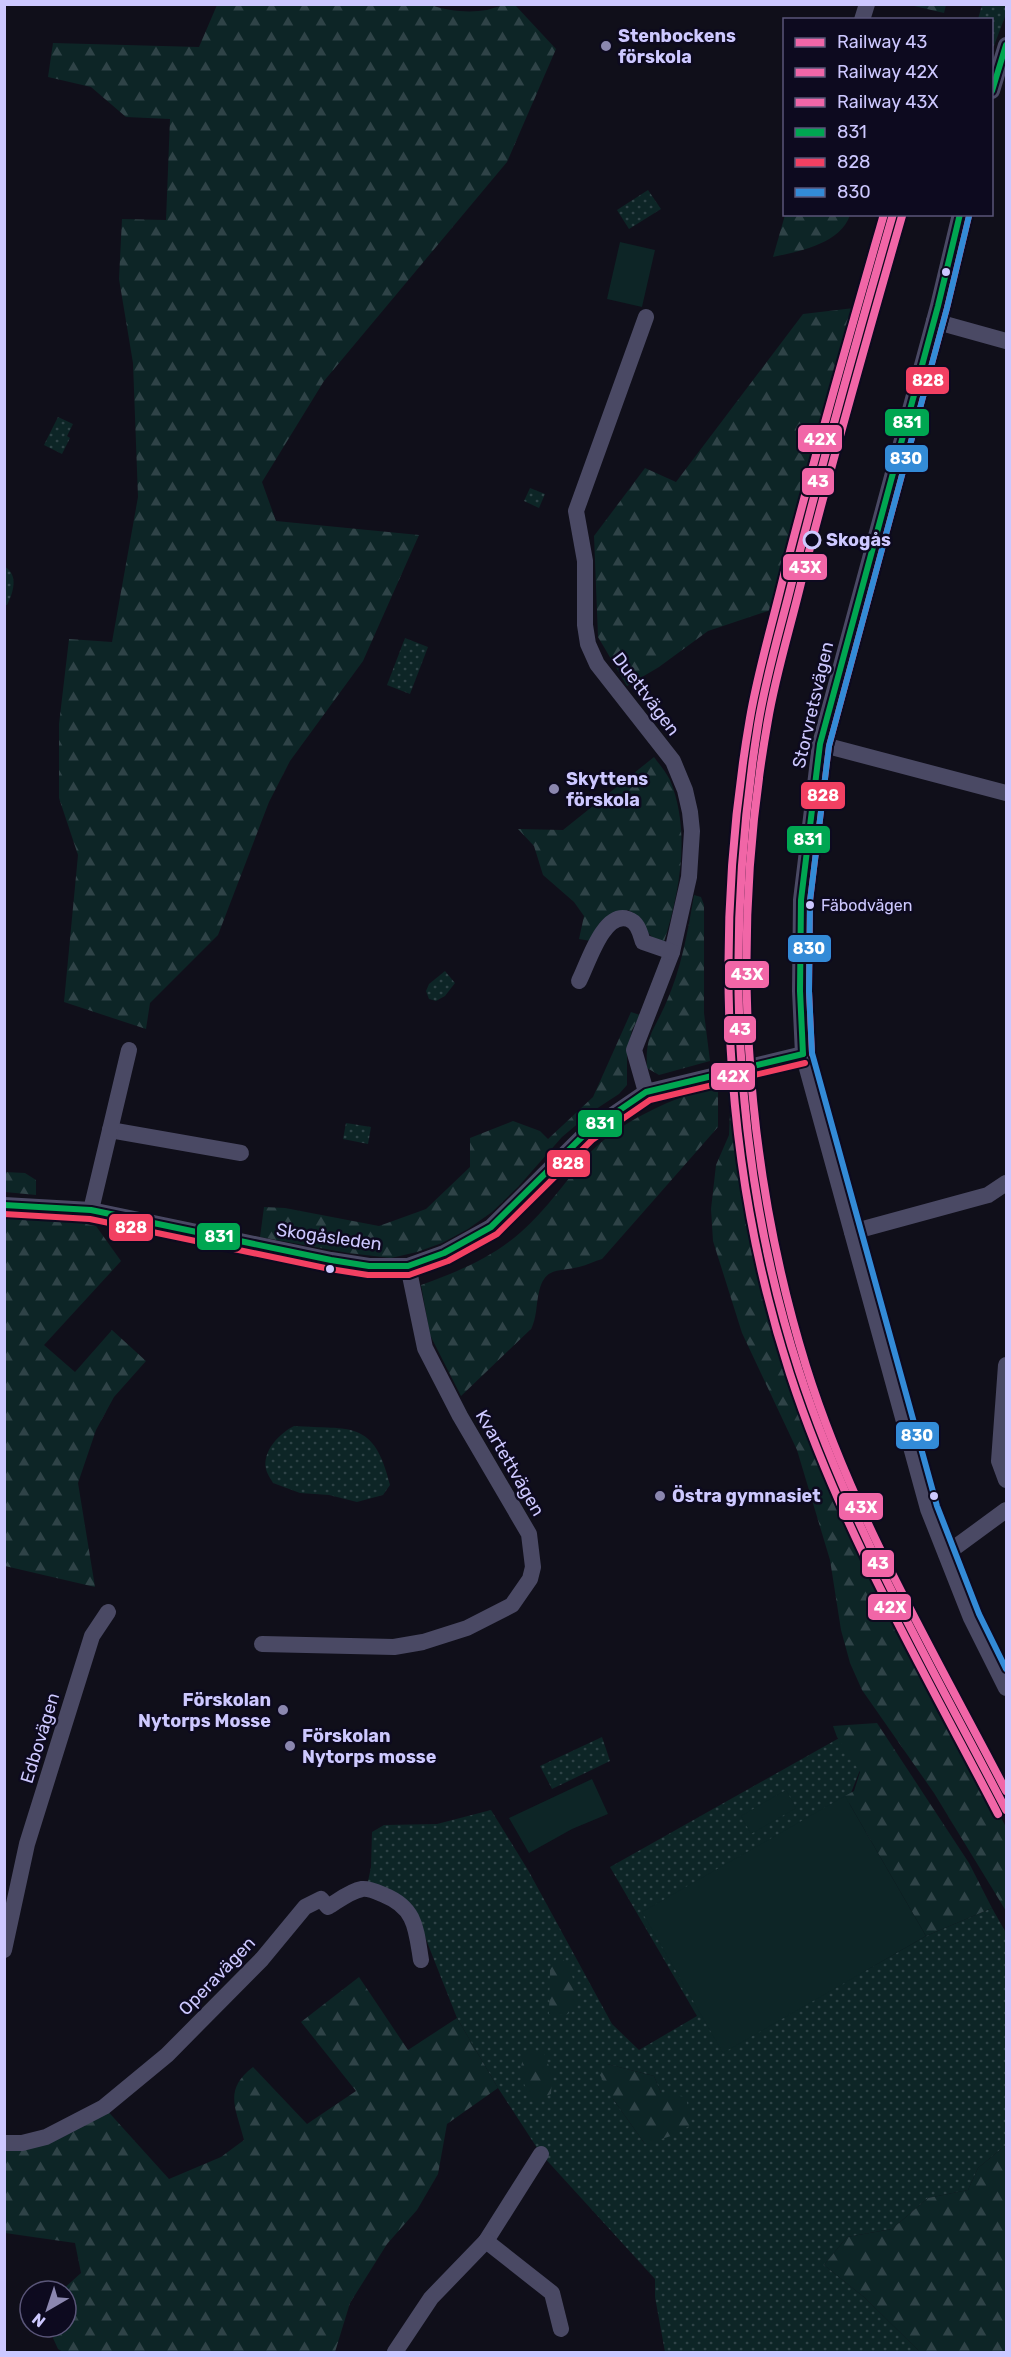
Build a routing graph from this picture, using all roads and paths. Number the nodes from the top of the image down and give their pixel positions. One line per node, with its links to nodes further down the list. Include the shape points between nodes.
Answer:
1 (1006, 45): 2 (street)
2 (993, 88)
3 (960, 216): 5 (street, Storvretsvägen)
4 (646, 317): 9 (street, Duettvägen, via 576,511 585,561 588,644 597,664 673,761 686,790 692,831 689,877)
5 (934, 321): 6 (street); 7 (street, Storvretsvägen)
6 (1006, 341)
7 (820, 744): 8 (street); 12 (street, Storvretsvägen, via 801,900)
8 (1006, 793)
9 (672, 952): 10 (street, via 643,942 632,920 623,917 611,921 602,933); 13 (street, Duettvägen, via 634,1050)
10 (579, 981)
11 (129, 1050): 14 (street)
12 (803, 1054): 13 (street, Skogåsleden); 19 (street, Storvretsvägen)
13 (646, 1092): 20 (street, Skogåsleden, via 586,1133 491,1227 444,1253)
14 (110, 1130): 15 (street); 18 (street)
15 (241, 1152)
16 (1006, 1183): 19 (street, via 988,1195)
17 (4, 1205): 18 (street, Skogåsleden)
18 (91, 1210): 20 (street, Skogåsleden, via 260,1247 369,1266)
19 (852, 1232): 24 (street, Storvretsvägen, via 928,1509)
20 (408, 1266): 26 (street, Kvartettvägen, via 425,1348 529,1534 533,1567 530,1579 505,1610 423,1642 394,1647)
21 (1006, 1365): 22 (street, via 999,1461)
22 (1006, 1480)
23 (1006, 1510): 24 (street)
24 (946, 1554): 27 (street, Storvretsvägen, via 971,1618)
25 (108, 1612): 28 (street, Edbovägen, via 92,1636 27,1844)
26 (262, 1644)
27 (1006, 1688)
28 (4, 1950)
29 (421, 1960): 30 (street, Operavägen, via 417,1932 408,1909 391,1898 362,1889 328,1907 321,1899 305,1906 262,1959 167,2055 104,2107 46,2137)
30 (4, 2143)
31 (541, 2154): 32 (street)
32 (486, 2241): 33 (street, via 552,2293); 34 (street, via 431,2298)
33 (561, 2329)
34 (395, 2352)

